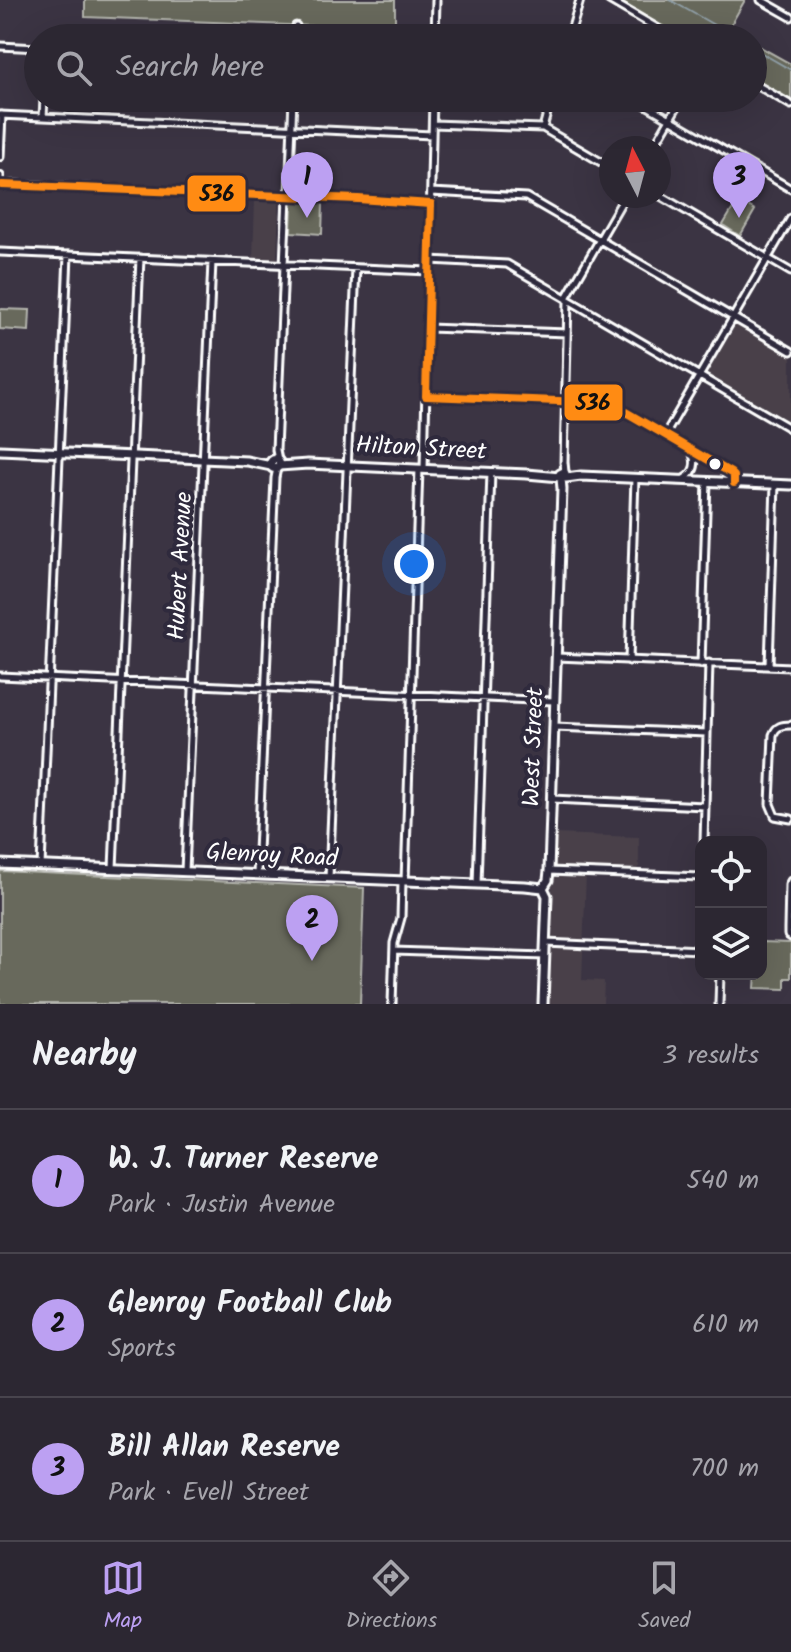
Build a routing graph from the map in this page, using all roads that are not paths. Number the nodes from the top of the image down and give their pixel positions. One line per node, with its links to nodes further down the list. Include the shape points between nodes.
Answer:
1 (436, 0): 6 (street)
2 (580, 0): 7 (street)
3 (609, 0): 8 (street)
4 (761, 0): 5 (street)
5 (791, 17)
6 (435, 24)
7 (573, 24)
8 (650, 24)
9 (0, 46): 10 (street)
10 (24, 47)
11 (767, 91): 12 (street)
12 (791, 105)
13 (43, 112): 20 (street)
14 (293, 112): 24 (street)
15 (433, 112): 22 (street)
16 (547, 112): 23 (street)
17 (658, 112): 21 (street)
18 (674, 112): 21 (street)
19 (1, 115): 20 (street); 27 (street)
20 (43, 117): 24 (street)
21 (670, 119): 26 (street); 30 (street)
22 (433, 124): 23 (street); 25 (street)
23 (543, 128): 28 (street)
24 (292, 129): 25 (street); 32 (street)
25 (432, 135): 31 (street)
26 (660, 136)
27 (0, 157)
28 (599, 161)
29 (1, 181): 32 (street)
30 (791, 189)
31 (431, 192): 34 (street); 37 (street, via 523,196)
32 (288, 196): 34 (street); 44 (street)
33 (671, 202): 41 (street)
34 (431, 204): 42 (street)
35 (618, 208): 37 (street, West Street)
36 (791, 218): 41 (street)
37 (600, 240): 48 (street, West Street); 49 (street)
38 (0, 252): 39 (street)
39 (68, 255): 40 (street); 60 (street)
40 (140, 258): 43 (street); 61 (street)
41 (768, 258): 47 (street); 49 (street)
42 (430, 260): 46 (street); 48 (street, via 503,263)
43 (212, 262): 44 (street); 62 (street, Hubert Avenue)
44 (284, 265): 45 (street); 63 (street)
45 (356, 268): 46 (street); 64 (street)
46 (429, 271): 50 (street)
47 (791, 272)
48 (567, 299): 51 (street, West Street); 53 (street)
49 (733, 317): 52 (street); 53 (street)
50 (428, 328): 51 (street); 54 (street)
51 (567, 333): 55 (street, West Street)
52 (791, 351)
53 (700, 376): 56 (street); 57 (street)
54 (426, 396): 55 (street); 65 (street)
55 (565, 401): 57 (street, via 610,403); 67 (street, West Street)
56 (791, 429)
57 (665, 435): 58 (street)
58 (691, 449): 69 (street, via 695,466); 71 (street, via 731,473)
59 (1, 450): 60 (street, Hilton Street)
60 (59, 453): 61 (street, Hilton Street); 81 (street)
61 (131, 456): 62 (street, Hilton Street); 82 (street)
62 (203, 459): 63 (street, Hilton Street); 83 (street, Hubert Avenue)
63 (275, 464): 64 (street, Hilton Street); 84 (street)
64 (347, 466): 65 (street, Hilton Street); 85 (street)
65 (422, 469): 66 (street, Hilton Street); 86 (street)
66 (491, 472): 67 (street, Hilton Street); 87 (street)
67 (563, 475): 68 (street, Hilton Street); 74 (street, West Street)
68 (635, 478): 69 (street, Hilton Street); 75 (street)
69 (682, 480): 70 (street, Hilton Street)
70 (707, 481): 71 (street, Hilton Street); 77 (street)
71 (734, 483): 72 (street, Hilton Street)
72 (775, 484): 73 (street, Hilton Street); 78 (street)
73 (791, 485)
74 (557, 657): 75 (street); 88 (street, West Street)
75 (629, 661): 77 (street)
76 (709, 663): 77 (street); 78 (street); 91 (street)
77 (701, 664)
78 (769, 665): 79 (street)
79 (791, 667)
80 (0, 676): 81 (street)
81 (49, 679): 82 (street); 97 (street)
82 (121, 682): 83 (street); 98 (street)
83 (193, 685): 84 (street); 100 (street, Hubert Avenue)
84 (265, 688): 85 (street); 101 (street)
85 (337, 692): 86 (street); 103 (street)
86 (411, 695): 87 (street); 105 (street)
87 (483, 698): 88 (street); 106 (street)
88 (556, 701): 90 (street, West Street)
89 (791, 725): 94 (street, via 777,728 773,735 770,804 775,816)
90 (554, 727): 91 (street); 92 (street, West Street)
91 (707, 733): 93 (street)
92 (552, 799): 93 (street); 99 (street, West Street)
93 (705, 806): 95 (street)
94 (791, 819)
95 (704, 836)
96 (0, 864): 97 (street, Glenroy Road)
97 (41, 866): 98 (street, Glenroy Road)
98 (113, 869): 100 (street, Glenroy Road)
99 (549, 871): 102 (street); 107 (street, West Street)
100 (185, 872): 101 (street, Glenroy Road)
101 (257, 875): 103 (street, Glenroy Road)
102 (695, 877)
103 (329, 879): 105 (street, Glenroy Road)
104 (791, 881): 108 (street)
105 (404, 882): 106 (street, Glenroy Road); 111 (street)
106 (477, 884): 107 (street, Glenroy Road)
107 (543, 888): 109 (street, West Street)
108 (791, 937)
109 (545, 943): 110 (street); 112 (street, West Street)
110 (695, 950)
111 (394, 951): 112 (street); 114 (street)
112 (545, 956): 115 (street, West Street)
113 (720, 980): 116 (street)
114 (392, 1004)
115 (543, 1004)
116 (719, 1004)

